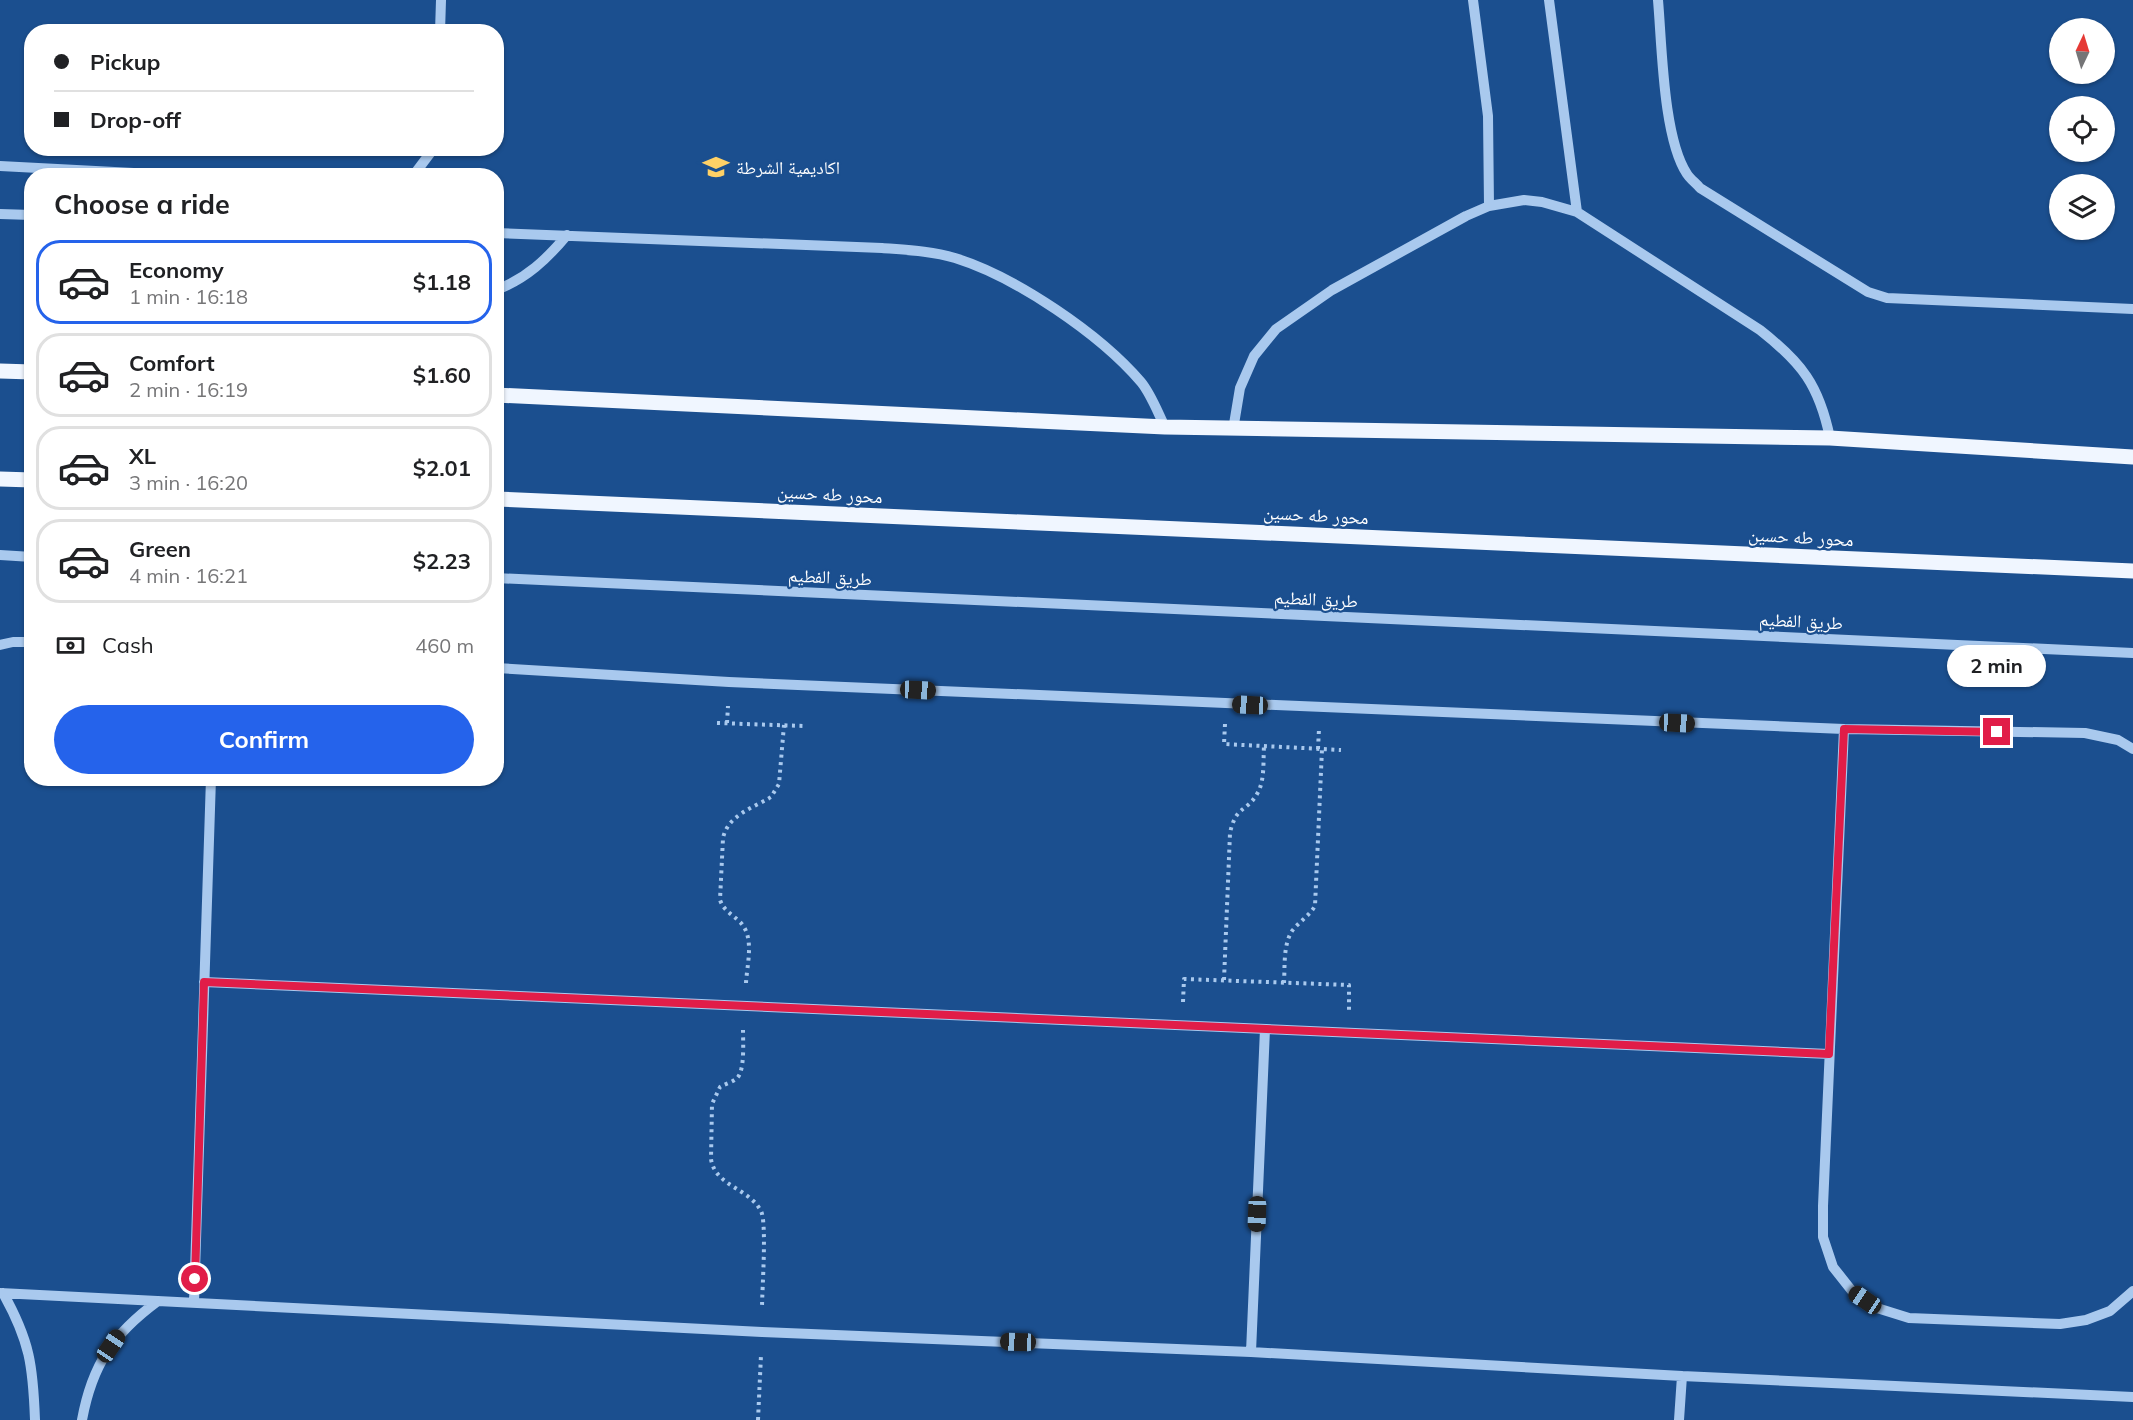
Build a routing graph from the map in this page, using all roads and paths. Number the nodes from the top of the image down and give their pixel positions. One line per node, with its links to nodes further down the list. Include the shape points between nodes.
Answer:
1 (441, 0): 5 (street)
2 (1473, 0): 8 (street, via 1488,117)
3 (1549, 0): 9 (street)
4 (1658, 0): 15 (street, via 1672,132 1687,174 1700,188 1868,292 1887,298)
5 (440, 24)
6 (0, 166): 7 (street)
7 (38, 168)
8 (1489, 206): 9 (street, via 1524,200); 20 (street, via 1332,290 1276,329 1254,356 1240,388)
9 (1576, 212): 21 (street, via 1760,330 1787,352 1809,380 1824,411)
10 (0, 214): 11 (street)
11 (24, 215)
12 (504, 232): 13 (street)
13 (567, 235): 14 (street, via 530,273); 19 (street, via 918,250 953,257 987,269 1083,329 1143,384)
14 (504, 286)
15 (2133, 309)
16 (0, 370): 17 (main road)
17 (24, 372)
18 (504, 395): 19 (main road)
19 (1165, 427): 20 (main road)
20 (1233, 430): 21 (main road)
21 (1830, 438): 22 (main road)
22 (2133, 456)
23 (0, 479): 24 (main road)
24 (24, 480)
25 (504, 499): 28 (main road, محور طه حسين)
26 (0, 555): 27 (street)
27 (24, 556)
28 (2133, 571)
29 (504, 578): 32 (street, طريق الفطيم)
30 (24, 643): 31 (street)
31 (0, 645)
32 (2133, 653)
33 (504, 668): 36 (street, via 729,682)
34 (717, 723): 35 (path)
35 (804, 726)
36 (1844, 729): 40 (street, via 2085,733 2118,740); 49 (street)
37 (1224, 744): 38 (path)
38 (1264, 746): 39 (path); 43 (path, via 1262,783 1254,800 1235,816 1230,833)
39 (1322, 749): 41 (path); 45 (path, via 1315,906 1289,936)
40 (2133, 749)
41 (1341, 750)
42 (210, 786): 44 (street)
43 (1224, 980): 45 (path); 46 (path, via 1184,978)
44 (204, 982): 46 (street); 53 (street)
45 (1284, 982): 48 (path, via 1349,985)
46 (1181, 1025): 47 (street)
47 (1265, 1029): 48 (street); 55 (street)
48 (1349, 1032): 49 (street)
49 (1829, 1054): 50 (street, via 1823,1237 1833,1267 1852,1291 1877,1308 1909,1318 2060,1324 2109,1311)
50 (2133, 1291)
51 (2, 1293): 52 (street); 58 (street, via 30,1352)
52 (158, 1301): 53 (street); 59 (street, via 137,1316 104,1356 92,1379)
53 (194, 1302): 54 (street)
54 (762, 1332): 55 (street); 60 (path)
55 (1251, 1352): 56 (street)
56 (1682, 1376): 57 (street); 61 (street)
57 (2133, 1397)
58 (35, 1420)
59 (82, 1420)
60 (758, 1420)
61 (1679, 1420)

